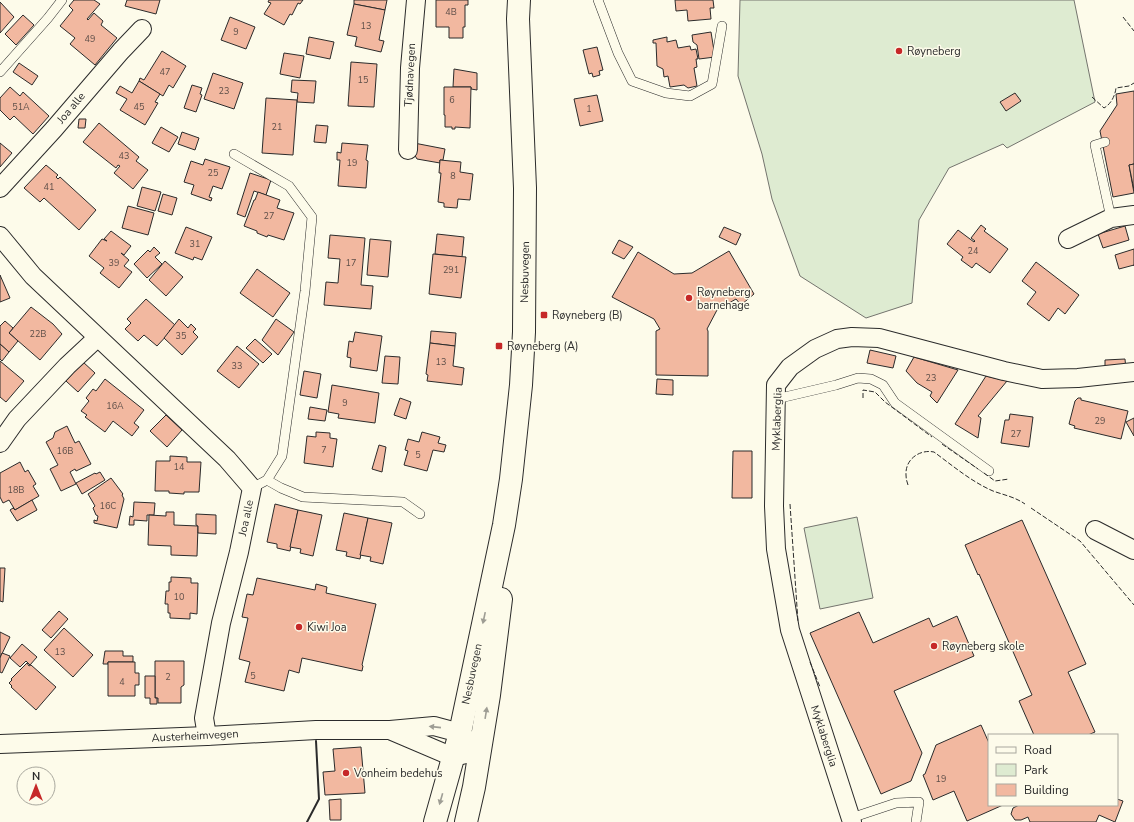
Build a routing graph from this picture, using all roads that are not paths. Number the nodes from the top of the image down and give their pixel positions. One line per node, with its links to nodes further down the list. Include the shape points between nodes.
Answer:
1 (62, 0): 7 (lane)
2 (416, 0): 9 (street, Tjødnavegen, via 410,68)
3 (598, 0): 5 (lane, via 618,53 632,81 666,93 690,96 712,84)
4 (517, 6): 25 (main road, Nesbuvegen, via 525,188 524,332 517,424)
5 (722, 26)
6 (142, 29): 11 (street, Joa alle)
7 (0, 72)
8 (1105, 142): 13 (lane, via 1095,145)
9 (408, 150)
10 (234, 154): 23 (lane, via 289,186 312,217 306,291 282,456)
11 (0, 188)
12 (1134, 215): 13 (street)
13 (1111, 218): 15 (street)
14 (0, 236): 16 (street, Joa alle, via 32,276)
15 (1068, 239)
16 (97, 338): 19 (street); 23 (street, Joa alle, via 227,460)
17 (1134, 372): 18 (street, Myklaberglia, via 1042,379 879,338 852,337 837,339 816,349 790,367 776,385)
18 (776, 399): 22 (lane, via 858,378 871,379 883,385 895,403 905,411); 34 (street, Myklaberglia, via 776,549 790,630)
19 (18, 419): 20 (lane); 21 (street)
20 (0, 426)
21 (0, 443)
22 (989, 471)
23 (260, 484): 24 (lane, via 281,488 303,497 403,502); 30 (street, Joa alle, via 221,623 204,718)
24 (420, 514)
25 (504, 525): 29 (main road, Nesbuvegen, one-way to 29); 32 (main road, Nesbuvegen, one-way to 25, via 500,608)
26 (1095, 530): 27 (street)
27 (1134, 550)
28 (390, 730): 29 (street, Austerheimvegen, one-way to 28, via 434,726); 30 (street, Austerheimvegen, via 316,730); 33 (street, Austerheimvegen)
29 (460, 733): 32 (street, Austerheimvegen); 33 (main road, Nesbuvegen)
30 (207, 736): 31 (street, Austerheimvegen)
31 (0, 744)
32 (480, 751): 33 (street); 36 (main road, Nesbuvegen)
33 (453, 757): 35 (main road, Nesbuvegen, one-way to 35)
34 (852, 820): 37 (lane, via 896,803 919,802)
35 (435, 822)
36 (466, 822)
37 (916, 822)

